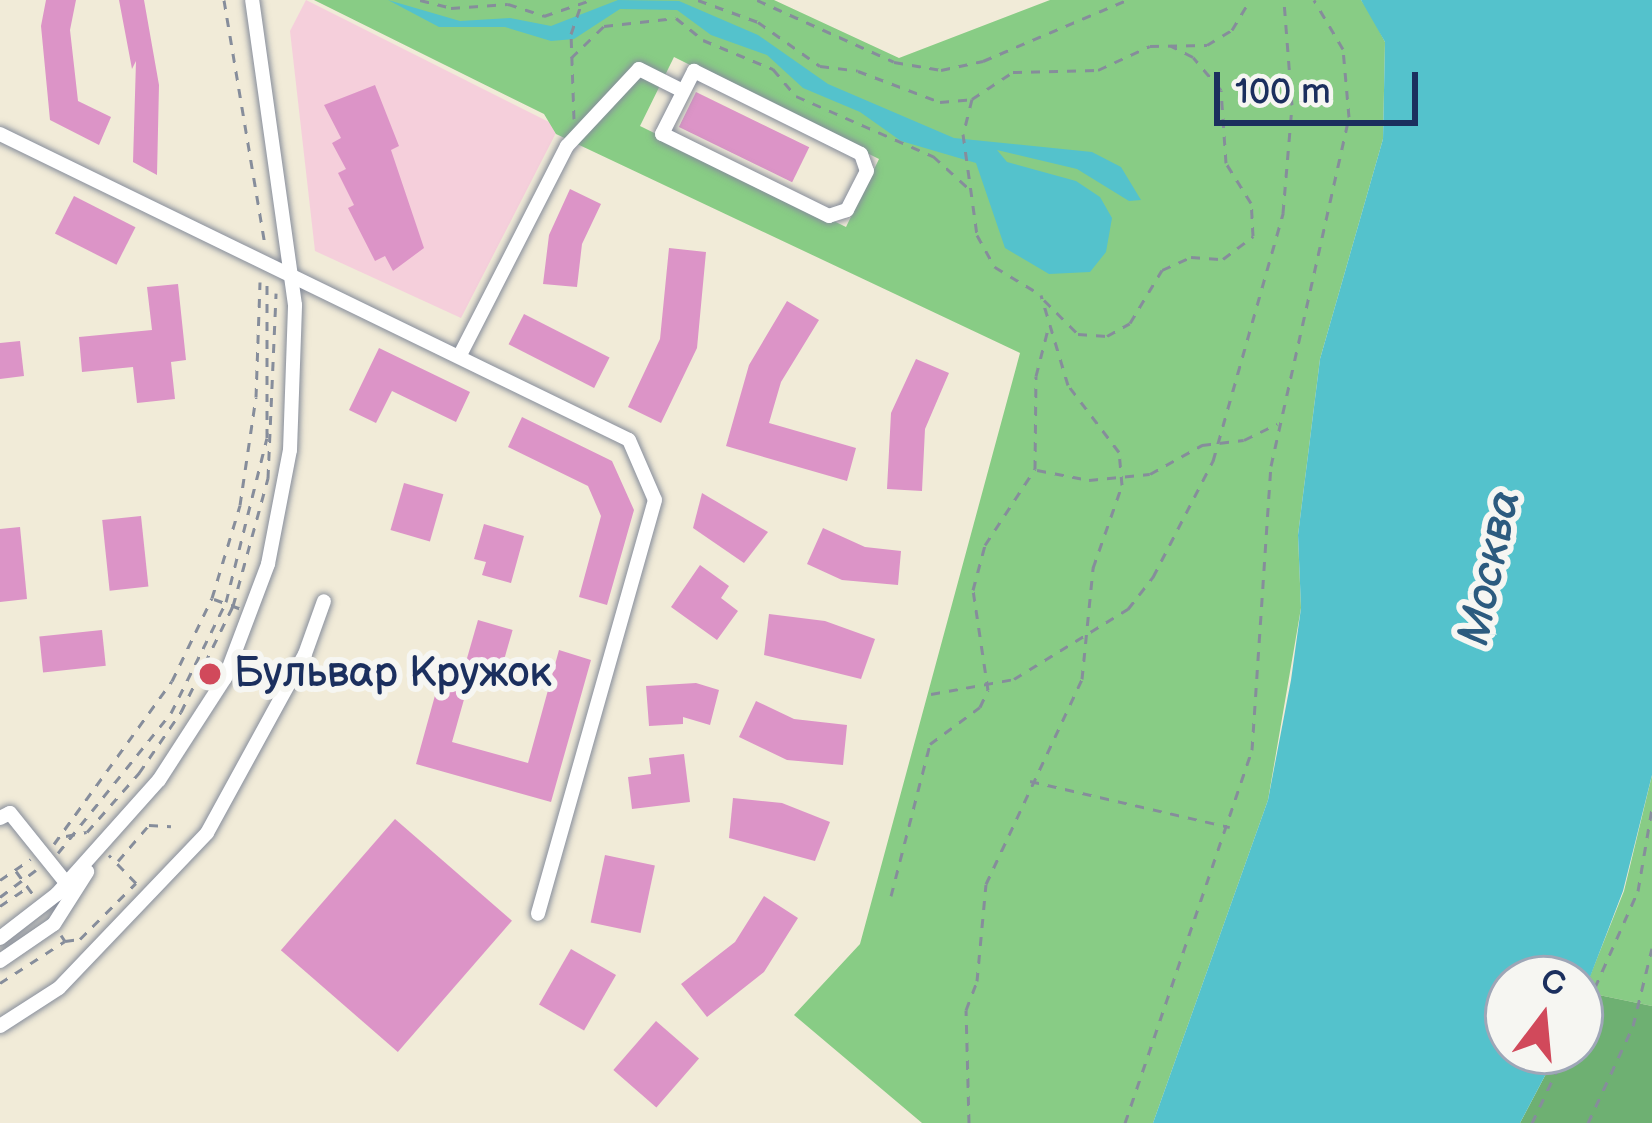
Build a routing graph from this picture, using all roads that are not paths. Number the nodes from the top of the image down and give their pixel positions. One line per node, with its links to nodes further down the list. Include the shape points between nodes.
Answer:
1 (252, 0): 4 (street)
2 (683, 91): 2 (street, via 662,134 829,216 847,210 867,171 861,154 694,71); 5 (street, via 639,69 574,139)
3 (0, 134): 4 (street)
4 (292, 270): 5 (street); 8 (street, via 290,451 253,612 181,749)
5 (460, 355): 9 (street, via 629,440 655,500)
6 (324, 601): 12 (street, via 305,654 208,833 59,988)
7 (0, 818): 8 (street, via 10,813)
8 (71, 889): 10 (street); 11 (street, via 54,924)
9 (538, 914)
10 (0, 938)
11 (0, 961)
12 (0, 1026)

